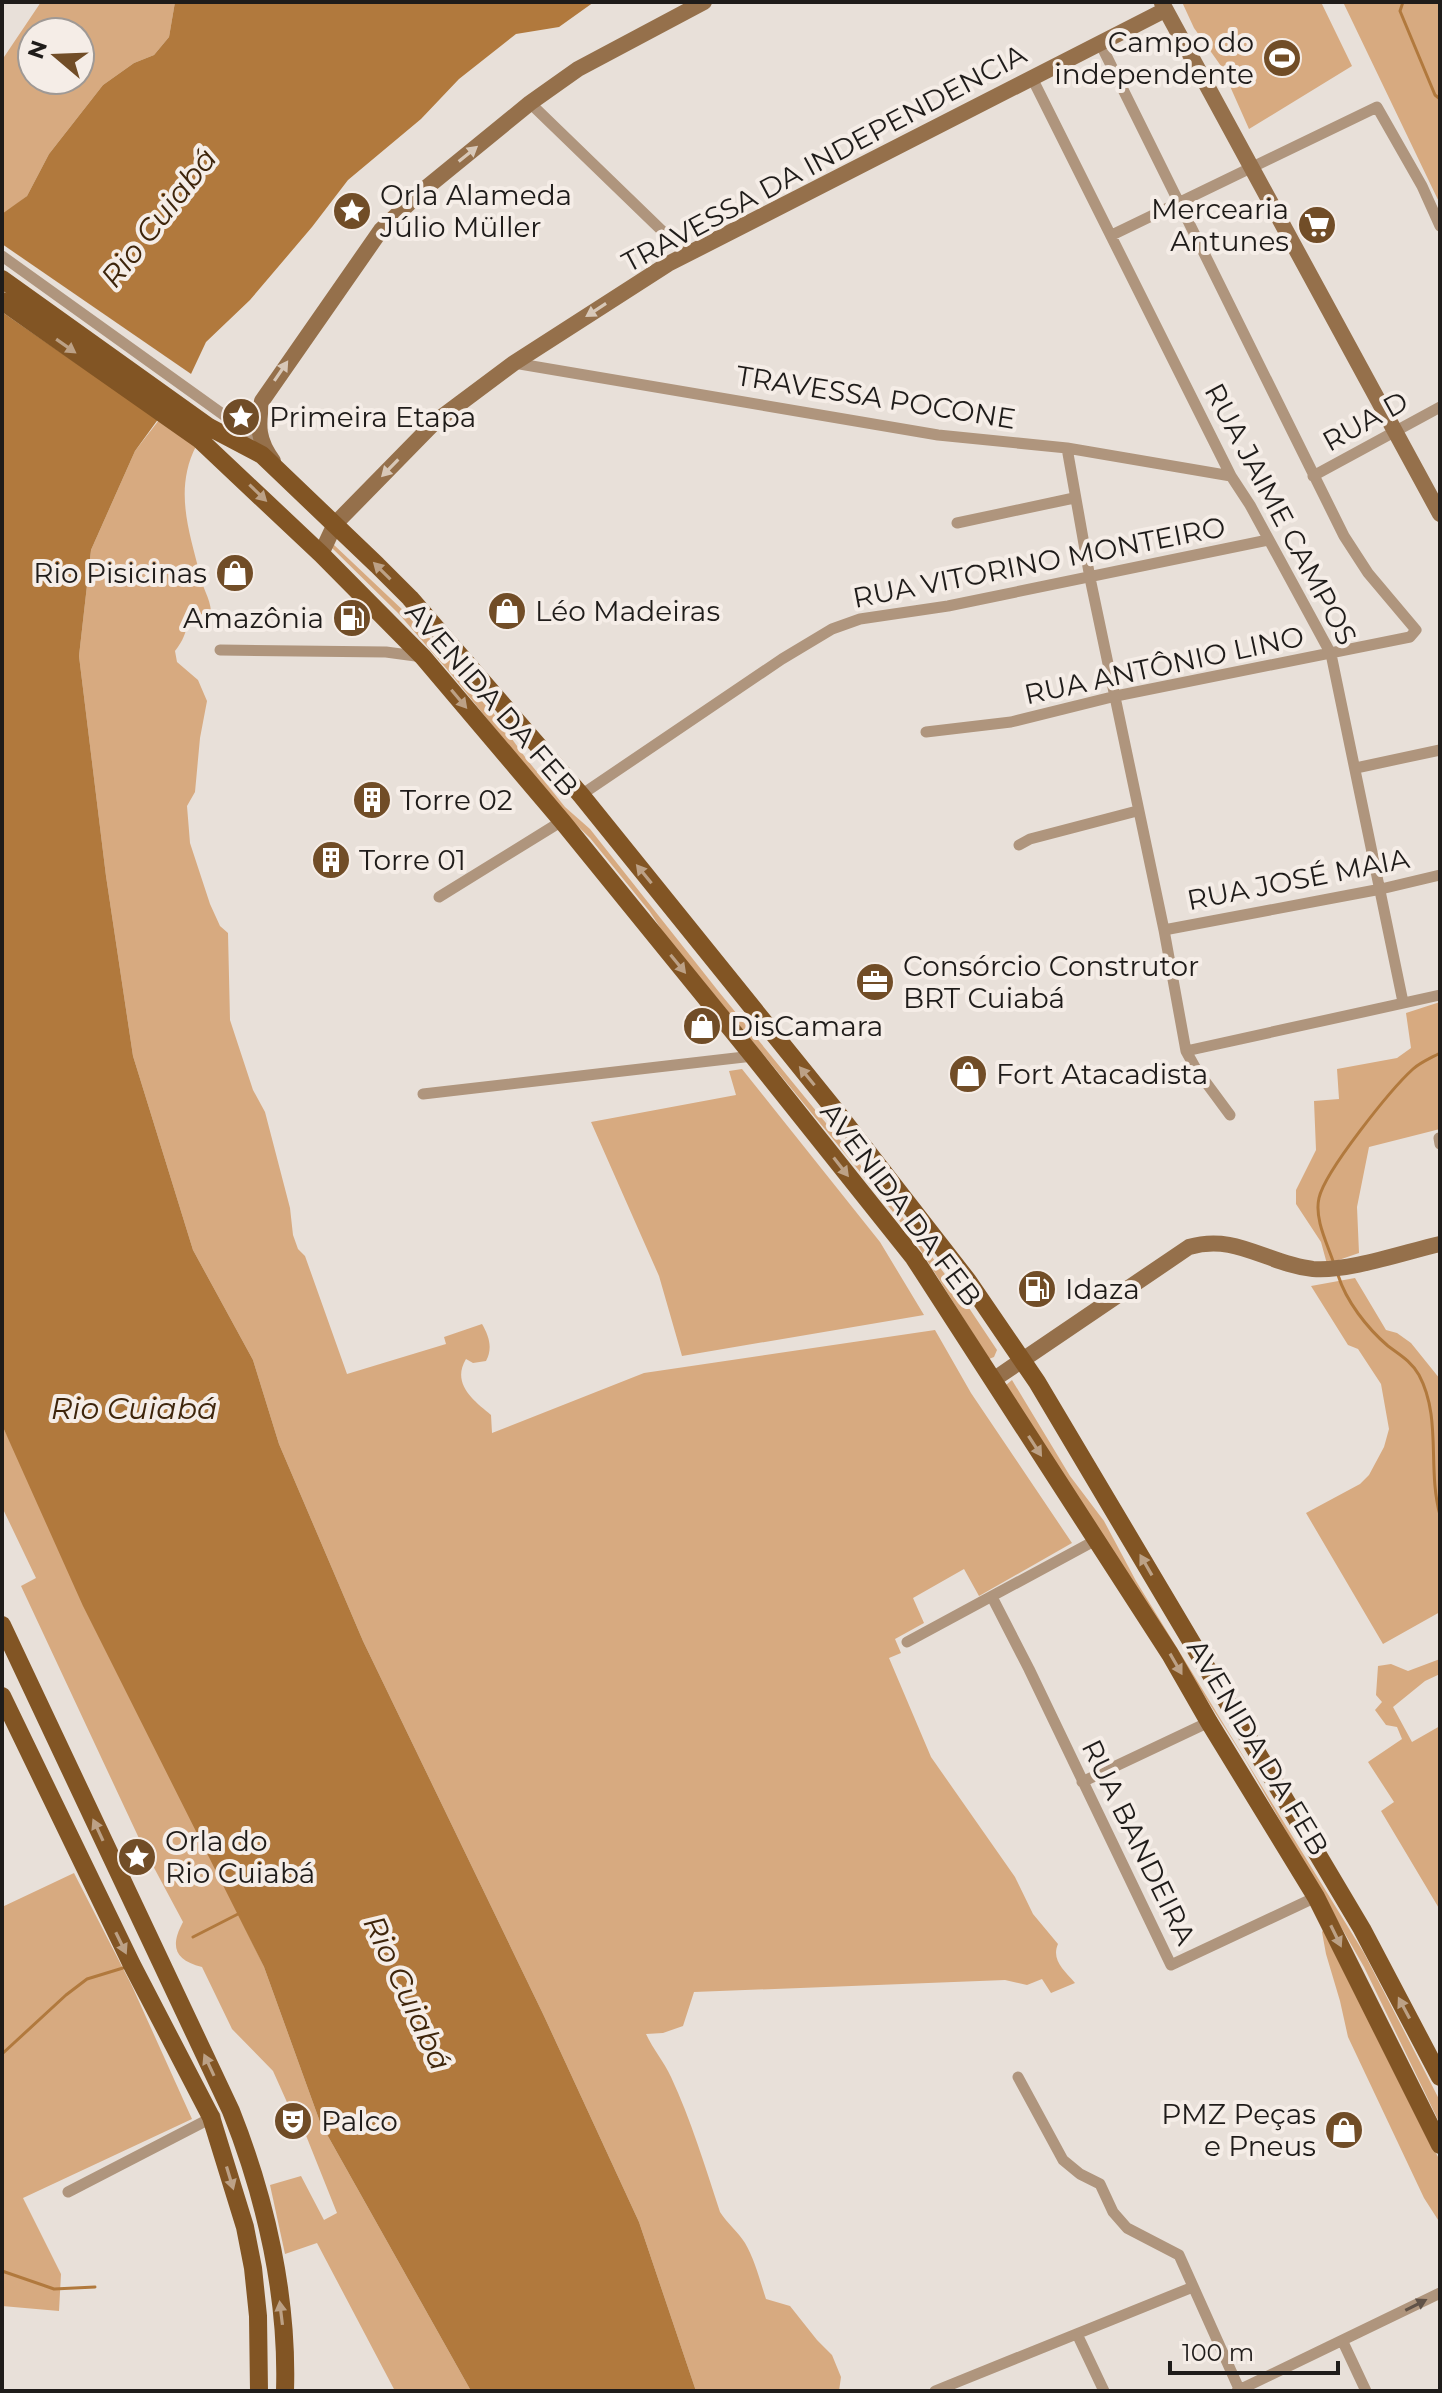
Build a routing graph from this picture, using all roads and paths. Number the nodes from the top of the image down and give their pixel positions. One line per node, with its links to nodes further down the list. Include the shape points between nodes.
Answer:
1 (704, 2): 5 (main road, via 578,69)
2 (1163, 6): 3 (main road, TRAVESSA DA INDEPENDENCIA); 6 (main road)
3 (1100, 43): 4 (main road, TRAVESSA DA INDEPENDENCIA); 7 (street)
4 (1032, 78): 9 (street, RUA JAIME CAMPOS); 10 (main road, TRAVESSA DA INDEPENDENCIA)
5 (530, 103): 10 (street); 19 (main road, one-way to 5, via 262,401 381,230)
6 (1251, 168): 7 (street); 8 (street, via 1377,107); 18 (main road)
7 (1178, 203): 9 (street); 23 (street)
8 (1440, 226)
9 (1112, 235): 22 (street, RUA JAIME CAMPOS)
10 (686, 254): 15 (main road, TRAVESSA DA INDEPENDENCIA, one-way to 15)
11 (2, 256): 17 (street)
12 (2, 268): 17 (street)
13 (2, 279): 17 (main road)
14 (2, 301): 17 (main road, one-way to 17)
15 (514, 363): 20 (street, TRAVESSA POCONE, via 938,435); 27 (main road, TRAVESSA DA INDEPENDENCIA, one-way to 27, via 435,422)
16 (1440, 407): 18 (street, RUA D)
17 (211, 425): 19 (street); 21 (main road, AVENIDA DA FEB); 29 (main road, AVENIDA DA FEB, one-way to 29)
18 (1395, 432): 23 (street, RUA D); 25 (main road)
19 (260, 441): 21 (main road)
20 (1067, 448): 22 (street, TRAVESSA POCONE); 24 (street)
21 (276, 466): 27 (main road, AVENIDA DA FEB)
22 (1231, 476): 28 (street, RUA JAIME CAMPOS)
23 (1313, 476): 34 (street, RUA ANTÔNIO LINO, via 1368,573 1415,627 1410,637)
24 (1074, 498): 26 (street); 30 (street)
25 (1440, 514)
26 (957, 523)
27 (335, 524): 29 (main road, TRAVESSA DA INDEPENDENCIA); 40 (main road, AVENIDA DA FEB, one-way to 27, via 410,598)
28 (1268, 540): 30 (street, RUA VITORINO MONTEIRO); 34 (street, RUA JAIME CAMPOS)
29 (321, 554): 31 (main road, AVENIDA DA FEB)
30 (1090, 578): 36 (street); 40 (street, RUA VITORINO MONTEIRO, via 860,619 832,629)
31 (396, 629): 33 (street); 35 (main road, AVENIDA DA FEB)
32 (220, 650): 33 (street)
33 (386, 652): 35 (street)
34 (1331, 654): 36 (street, RUA ANTÔNIO LINO); 39 (street, RUA JAIME CAMPOS)
35 (423, 657): 42 (main road, AVENIDA DA FEB, one-way to 42)
36 (1116, 696): 37 (street, RUA ANTÔNIO LINO, via 1011,722); 41 (street)
37 (926, 732)
38 (1440, 750): 39 (street)
39 (1356, 768): 45 (street, RUA JAIME CAMPOS)
40 (581, 795): 55 (main road, AVENIDA DA FEB, one-way to 40, via 835,1110)
41 (1137, 811): 43 (street); 47 (street)
42 (562, 821): 46 (street); 51 (main road, AVENIDA DA FEB, one-way to 51)
43 (1019, 845)
44 (1440, 875): 45 (street, RUA JOSÉ MAIA)
45 (1381, 889): 47 (street, RUA JOSÉ MAIA); 49 (street, RUA JAIME CAMPOS)
46 (439, 897)
47 (1164, 930): 50 (street)
48 (1440, 995): 49 (street)
49 (1403, 1002): 50 (street)
50 (1186, 1051): 53 (street)
51 (753, 1056): 52 (street); 56 (main road, AVENIDA DA FEB, one-way to 56, via 884,1222 975,1374)
52 (423, 1094)
53 (1230, 1115)
54 (1440, 1244): 55 (main road, via 1324,1269 1289,1264 1225,1243 1189,1247)
55 (1023, 1361): 56 (main road); 66 (main road, AVENIDA DA FEB, one-way to 55, via 1362,1929)
56 (993, 1380): 57 (main road, AVENIDA DA FEB, one-way to 57)
57 (1096, 1540): 58 (street); 62 (main road, AVENIDA DA FEB, one-way to 62)
58 (992, 1597): 60 (street); 63 (street, RUA BANDEIRA)
59 (2, 1625): 67 (main road, one-way to 59)
60 (907, 1642)
61 (2, 1696): 68 (main road, one-way to 68)
62 (1209, 1722): 63 (street); 64 (main road, AVENIDA DA FEB)
63 (1082, 1782): 64 (street, RUA BANDEIRA, via 1171,1965)
64 (1316, 1897): 69 (main road, AVENIDA DA FEB, one-way to 69)
65 (1018, 2077): 71 (street, via 1063,2160 1100,2184 1127,2228 1179,2255)
66 (1440, 2077)
67 (231, 2111): 68 (street); 75 (main road, one-way to 67, via 275,2264)
68 (211, 2117): 70 (street); 76 (main road, one-way to 76, via 253,2268)
69 (1440, 2145)
70 (68, 2192)
71 (1193, 2287): 73 (street); 80 (street)
72 (1440, 2293): 74 (street, one-way to 72)
73 (1077, 2334): 78 (street); 79 (street)
74 (1343, 2342): 80 (street); 81 (street)
75 (285, 2383): 77 (street)
76 (259, 2391)
77 (295, 2391)
78 (936, 2391)
79 (1104, 2391)
80 (1239, 2391)
81 (1366, 2391)

